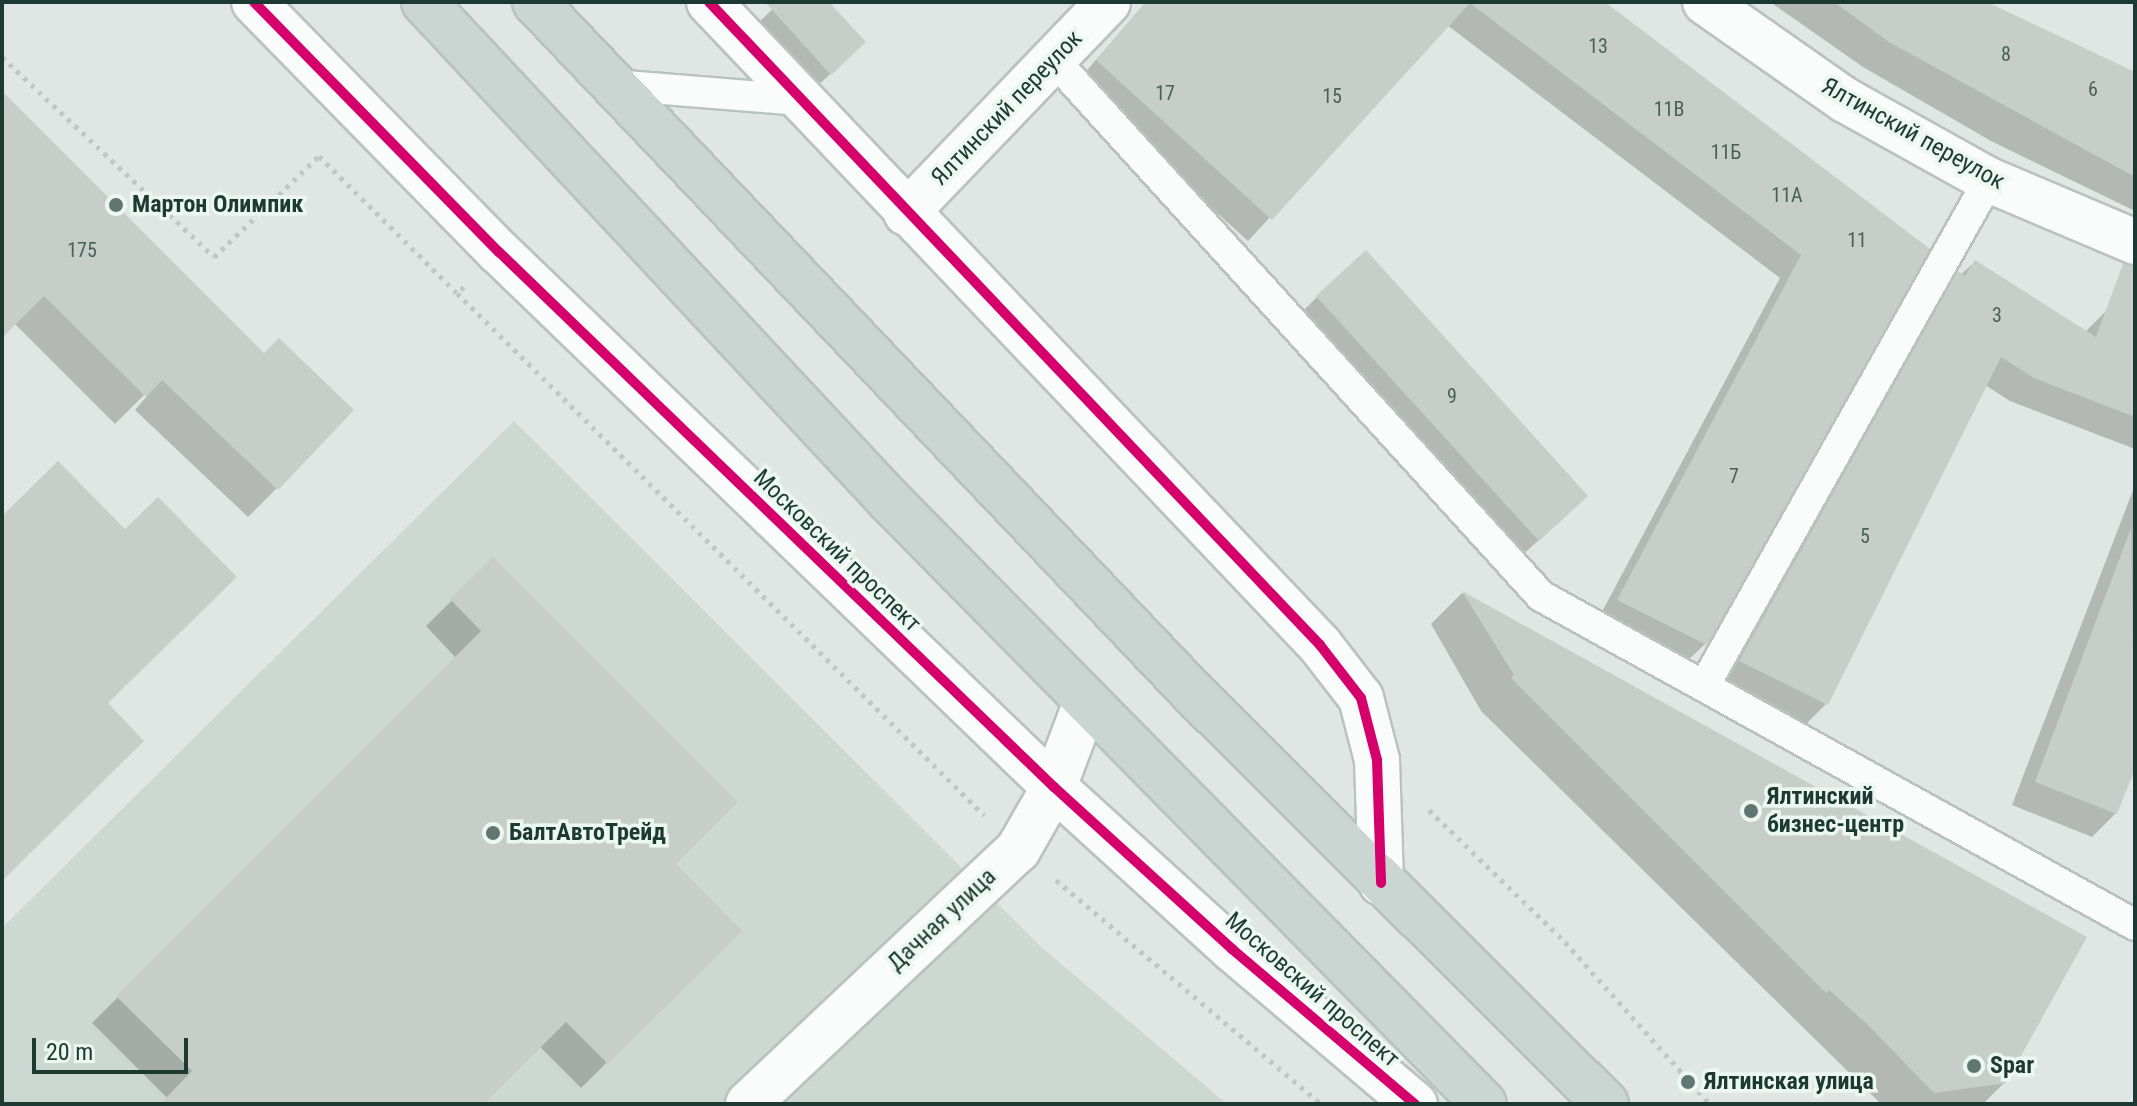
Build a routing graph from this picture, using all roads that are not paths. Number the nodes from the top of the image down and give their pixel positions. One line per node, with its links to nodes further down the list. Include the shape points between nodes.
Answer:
1 (254, 2): 15 (street, Московский проспект, via 499,252)
2 (424, 2): 14 (main road, Московский проспект)
3 (535, 2): 8 (main road)
4 (709, 2): 9 (street)
5 (1108, 2): 7 (street, Ялтинский переулок)
6 (1705, 2): 10 (street, Ялтинский переулок, via 1845,100)
7 (1054, 60): 11 (street, Ялтинский переулок); 13 (lane, via 1541,596)
8 (613, 85): 9 (lane); 16 (main road)
9 (801, 100): 11 (street)
10 (1989, 180): 12 (street, Ялтинский переулок); 13 (lane)
11 (906, 213): 16 (street, via 1320,645 1361,698 1377,760)
12 (2135, 242)
13 (1704, 686): 17 (lane)
14 (1086, 702): 15 (street, Дачная улица); 20 (main road, Московский проспект)
15 (1054, 787): 18 (street, Дачная улица, via 1018,850); 19 (street, Московский проспект, via 1232,949)
16 (1381, 883): 21 (main road)
17 (2135, 925)
18 (748, 1104)
19 (1415, 1104)
20 (1484, 1104)
21 (1606, 1104)

